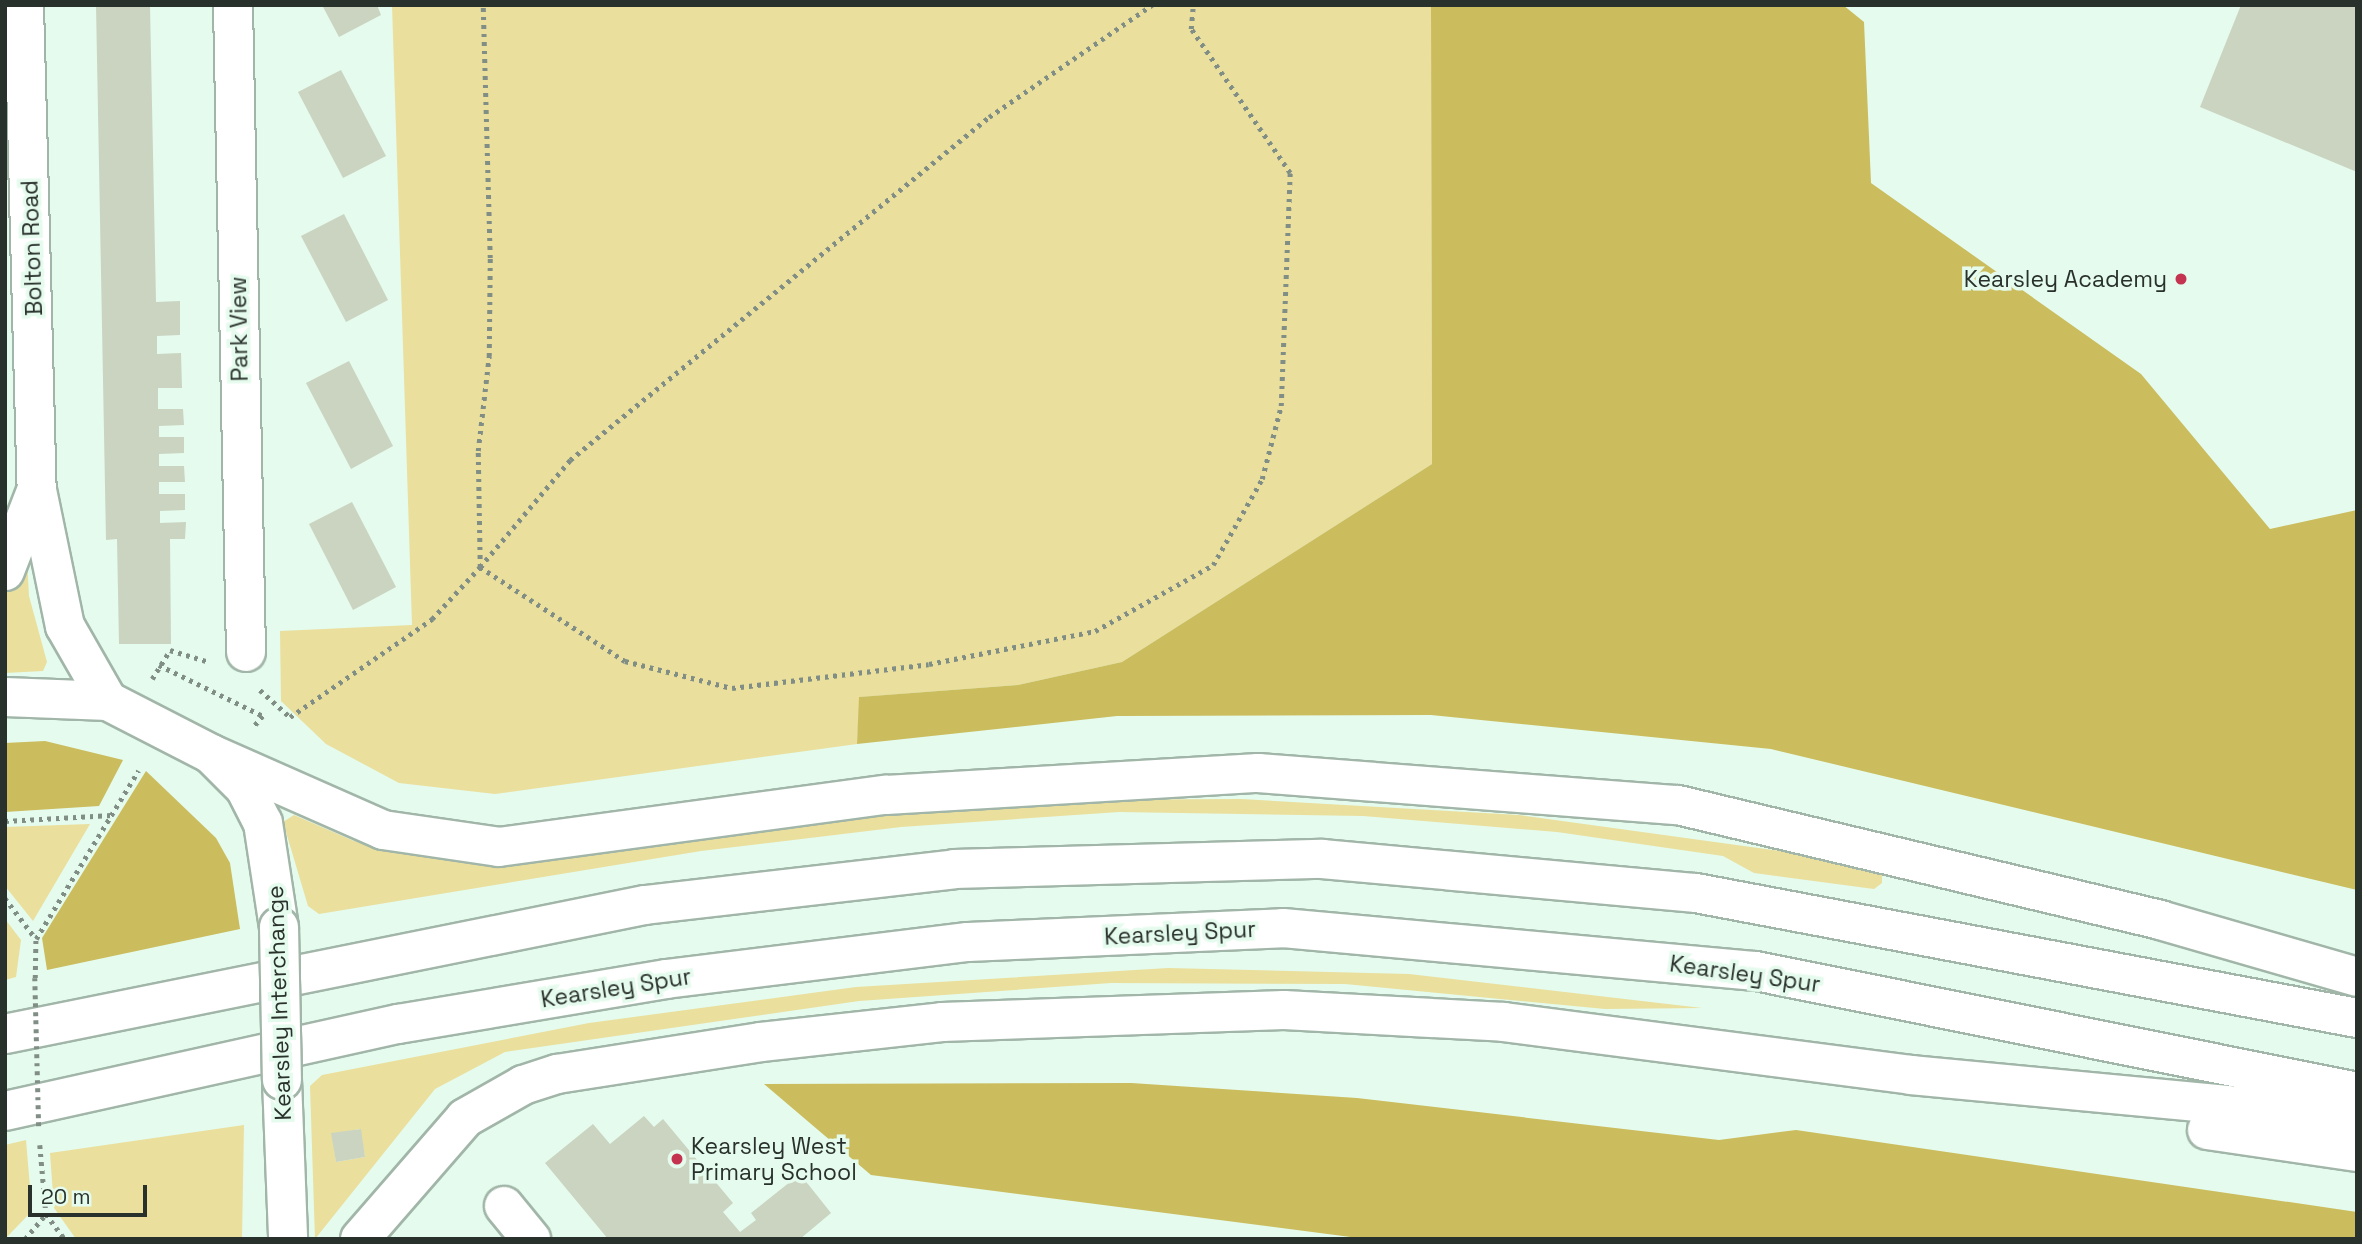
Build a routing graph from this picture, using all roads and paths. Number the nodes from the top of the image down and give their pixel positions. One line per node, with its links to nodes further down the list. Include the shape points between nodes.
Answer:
1 (24, 5): 6 (main road, Bolton Road)
2 (233, 5): 9 (main road, Park View)
3 (483, 5): 7 (path, via 490,244 489,356 478,451)
4 (1152, 5): 7 (path, via 989,117 570,460)
5 (1193, 5): 7 (path, via 1191,29 1290,173 1282,406 1262,479 1213,565 1094,631 929,664 733,688 625,661)
6 (37, 490): 8 (main road, Bolton Road); 13 (main road, Bolton Road, via 65,626)
7 (480, 567): 9 (path, via 432,619 290,717)
8 (5, 571)
9 (241, 660): 10 (path, via 170,650)
10 (159, 665): 11 (path); 14 (path, via 263,716 254,729)
11 (152, 679)
12 (5, 697): 13 (main road, Kearsley Interchange)
13 (108, 701): 15 (main road, Kearsley Interchange)
14 (242, 723)
15 (211, 754): 21 (main road, via 383,830 499,847 886,795 1258,773 1678,805 2160,920); 33 (main road, Kearsley Interchange, bridge, via 245,788 263,823 279,927)
16 (138, 771): 17 (path)
17 (113, 815): 18 (path); 20 (path)
18 (5, 821)
19 (5, 898): 20 (path)
20 (36, 939): 30 (path, bridge, via 39,1131)
21 (2357, 977)
22 (2357, 1018): 23 (main road, via 1696,893 1322,859 954,869 645,905)
23 (5, 1034)
24 (1911, 1075): 27 (main road); 28 (main road); 34 (main road, via 1504,1022 1284,1010 1136,1011 813,1036 557,1074 523,1085 465,1118)
25 (2357, 1092): 26 (main road, Kearsley Spur, via 1756,971 1283,928 968,942 666,979 398,1024)
26 (5, 1111)
27 (2357, 1117)
28 (2357, 1152)
29 (504, 1206): 35 (main road)
30 (46, 1214): 31 (path); 32 (path)
31 (25, 1239)
32 (65, 1239)
33 (288, 1239)
34 (360, 1239)
35 (531, 1239)

